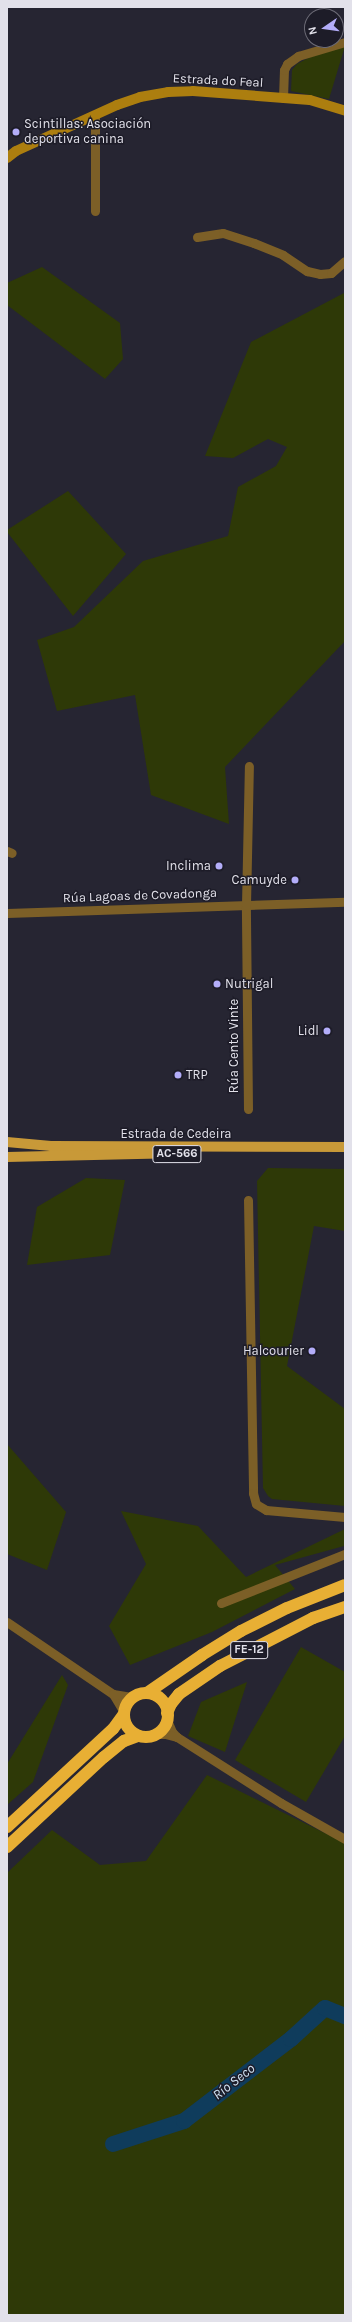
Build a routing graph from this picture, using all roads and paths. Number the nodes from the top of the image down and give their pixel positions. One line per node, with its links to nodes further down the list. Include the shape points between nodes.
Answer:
1 (345, 42): 2 (street, via 298,56 287,64 284,70)
2 (283, 98): 3 (main road, Estrada do Feal, via 310,100); 4 (main road, Estrada do Feal, via 193,91 168,92 140,97)
3 (345, 111)
4 (95, 115): 5 (main road, Estrada do Feal, via 16,151); 6 (street)
5 (7, 158)
6 (95, 211)
7 (197, 238): 8 (street, via 223,233 283,255 307,271 320,274 331,273)
8 (345, 262)
9 (249, 766): 11 (street, Rúa Cento Vinte)
10 (345, 902): 11 (street, Rúa Lagoas de Covadonga)
11 (246, 905): 12 (street, Rúa Lagoas de Covadonga); 13 (street, Rúa Cento Vinte)
12 (7, 913)
13 (248, 1109)
14 (7, 1142): 15 (main road, Estrada de Cedeira, via 51,1146)
15 (345, 1147)
16 (345, 1153): 17 (main road, Estrada de Cedeira / AC-566)
17 (7, 1157)
18 (248, 1200): 19 (street, via 253,1493 256,1504 266,1510)
19 (345, 1517)
20 (345, 1554): 22 (street)
21 (345, 1585): 25 (highway, FE-12, via 287,1608 241,1631)
22 (221, 1603)
23 (345, 1607): 29 (highway, FE-12, via 314,1618 220,1666 179,1694 171,1704)
24 (7, 1622): 26 (street)
25 (147, 1693): 27 (highway); 29 (highway, via 159,1697)
26 (112, 1694): 27 (street); 28 (street)
27 (133, 1697): 28 (highway, via 128,1701)
28 (124, 1714): 31 (highway, via 127,1728); 33 (highway, via 113,1729)
29 (167, 1717): 30 (highway); 32 (street, via 172,1732)
30 (156, 1734): 31 (highway, via 150,1737); 32 (street)
31 (138, 1736): 35 (highway, via 124,1741 104,1757)
32 (177, 1737): 34 (street, via 281,1803)
33 (7, 1827)
34 (345, 1839)
35 (7, 1847)

